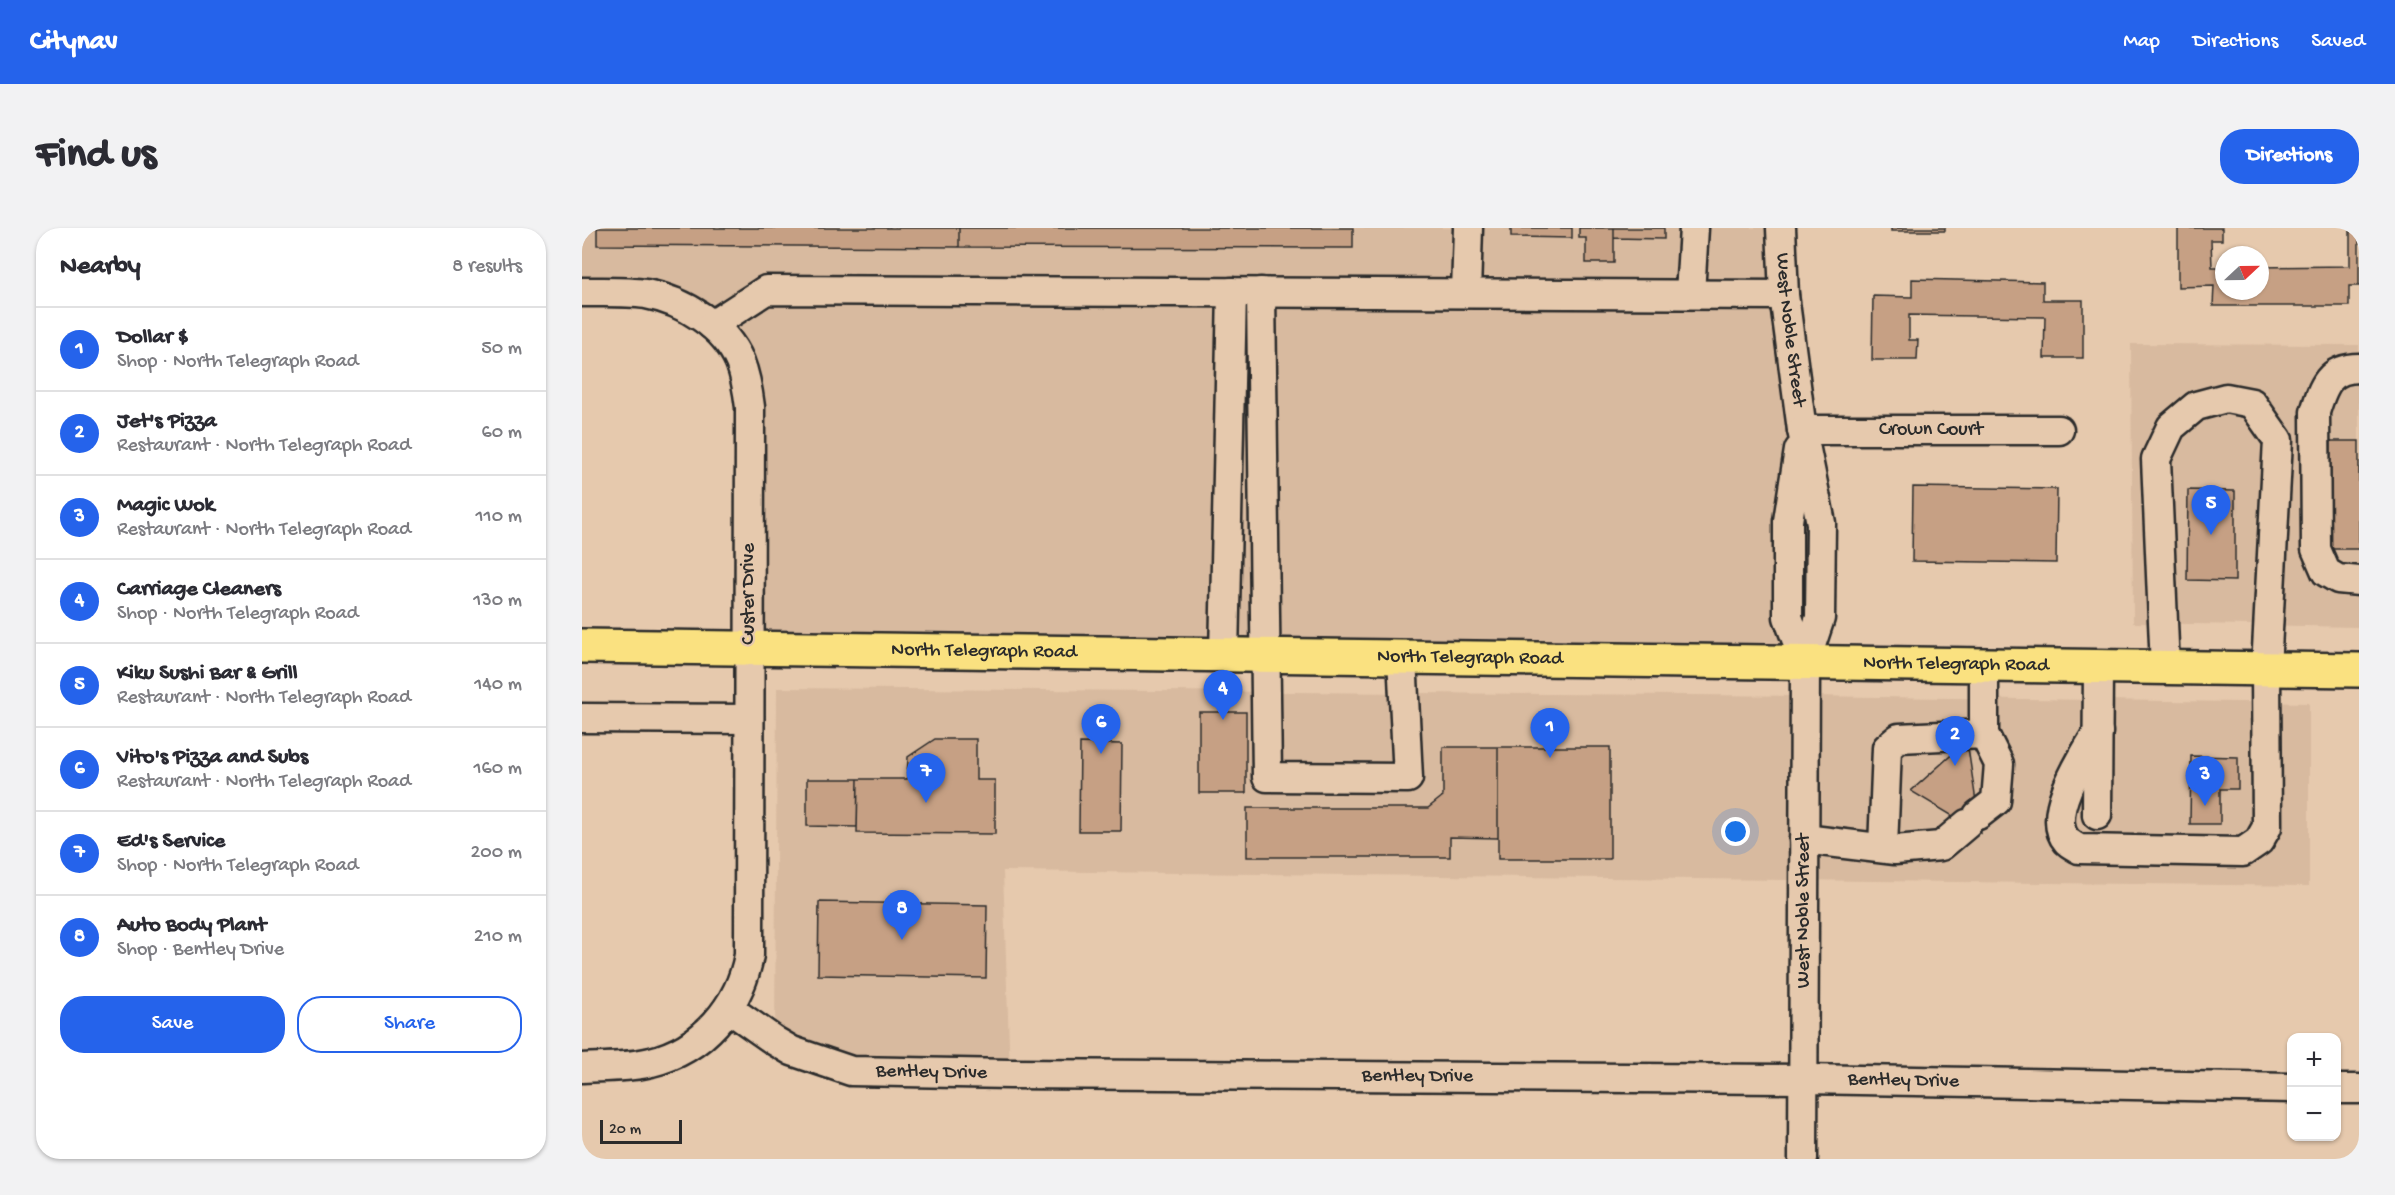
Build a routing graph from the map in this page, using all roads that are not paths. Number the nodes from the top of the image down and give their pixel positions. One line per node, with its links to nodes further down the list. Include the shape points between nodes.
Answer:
1 (1468, 228): 7 (street)
2 (1694, 228): 8 (street)
3 (1781, 228): 9 (street, West Noble Street)
4 (582, 292): 10 (street, Custer Drive, via 646,294 674,302)
5 (1232, 292): 6 (street); 10 (street, via 766,290); 17 (street)
6 (1262, 292): 7 (street); 18 (street)
7 (1466, 293): 8 (street)
8 (1690, 294): 9 (street)
9 (1784, 294): 12 (street, West Noble Street)
10 (712, 325): 16 (street, Custer Drive, via 739,359 750,407)
11 (2359, 368): 14 (street, via 2346,368 2329,378 2315,412 2316,549 2326,572 2338,579)
12 (1802, 430): 13 (street, Crown Court); 20 (street, West Noble Street, via 1821,523 1820,618)
13 (2059, 430)
14 (2359, 581)
15 (582, 646): 16 (main road, North Telegraph Road)
16 (749, 648): 17 (main road, North Telegraph Road); 27 (street, Custer Drive)
17 (1224, 655): 18 (main road, North Telegraph Road)
18 (1265, 655): 19 (main road, North Telegraph Road); 19 (street, via 1267,777 1408,778)
19 (1402, 657): 20 (main road, North Telegraph Road)
20 (1805, 663): 21 (main road, North Telegraph Road); 31 (street, West Noble Street)
21 (1984, 665): 22 (main road, North Telegraph Road); 29 (street)
22 (2098, 667): 23 (main road, North Telegraph Road); 28 (street)
23 (2165, 668): 24 (main road, North Telegraph Road); 24 (street, via 2156,459 2171,427 2196,406 2226,398 2252,403 2278,440)
24 (2266, 669): 25 (main road, North Telegraph Road); 28 (street, via 2267,827 2259,841 2244,852 2079,849 2066,840 2060,818 2071,777)
25 (2359, 670)
26 (582, 718): 27 (street)
27 (748, 719): 33 (street, Custer Drive, via 749,955 743,980)
28 (2098, 732): 30 (street)
29 (1984, 734): 32 (street, via 1999,764 1996,801 1941,846); 32 (street, via 1899,738 1887,748)
30 (2097, 815)
31 (1804, 839): 32 (street); 35 (street, West Noble Street)
32 (1883, 848)
33 (728, 1008): 34 (street, via 701,1039 679,1052 637,1065); 35 (street, Bentley Drive, via 792,1050 851,1071)
34 (582, 1068)
35 (1804, 1079): 36 (street, Bentley Drive); 39 (street, West Noble Street)
36 (2287, 1088)
37 (2341, 1089): 38 (street)
38 (2359, 1089)
39 (1803, 1159)

